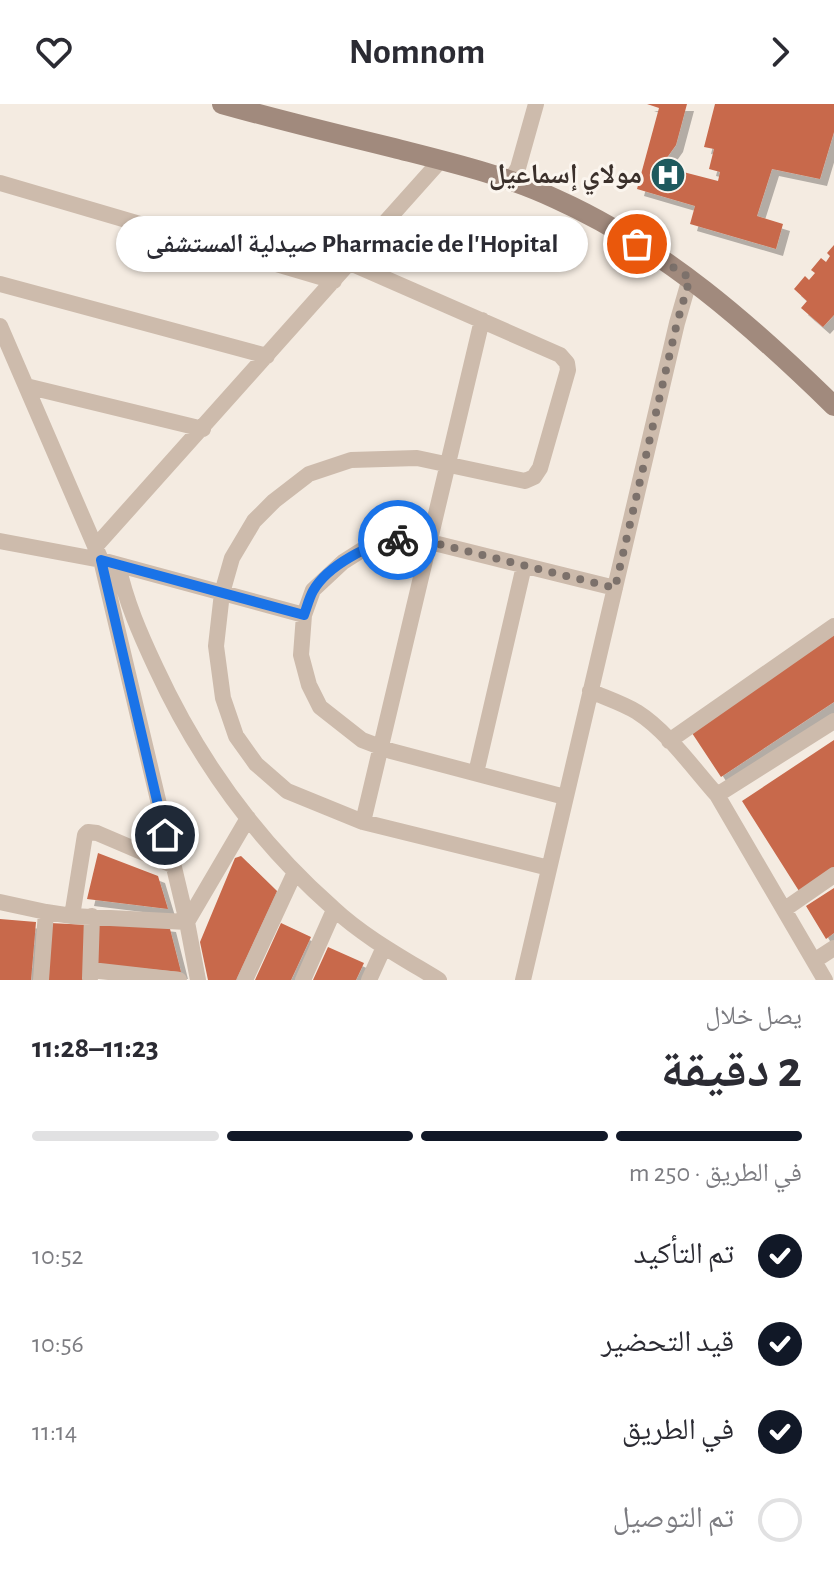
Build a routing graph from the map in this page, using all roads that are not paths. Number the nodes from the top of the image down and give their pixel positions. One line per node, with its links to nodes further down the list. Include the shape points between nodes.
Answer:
1 (222, 104): 3 (main road)
2 (536, 104): 4 (street)
3 (441, 160): 4 (main road); 6 (street)
4 (510, 181): 7 (main road, via 611,227)
5 (0, 183): 8 (street)
6 (350, 263): 8 (street); 10 (street)
7 (690, 278): 14 (main road); 22 (street)
8 (334, 281): 12 (street)
9 (0, 284): 12 (street)
10 (482, 320): 16 (street); 16 (street, via 560,355 568,370 534,477 525,481)
11 (0, 326): 13 (street)
12 (267, 356): 15 (street)
13 (26, 386): 15 (street); 19 (street)
14 (834, 406)
15 (203, 429): 19 (street)
16 (448, 463): 18 (street); 23 (street, via 417,458 351,460 309,474 254,521 232,558)
17 (0, 541): 19 (street)
18 (429, 542): 21 (street); 24 (street, via 392,541 362,550 313,590); 29 (street)
19 (98, 553): 20 (street); 35 (street)
20 (118, 565): 23 (street); 33 (street, via 131,612 171,701)
21 (524, 566): 22 (street); 30 (street)
22 (615, 588): 26 (street)
23 (222, 593): 24 (street); 34 (street, via 216,646 223,698 236,736 256,764 287,791)
24 (304, 615): 29 (street, via 301,655 320,707 362,740)
25 (834, 626): 28 (street)
26 (590, 691): 28 (street, via 638,713); 32 (street)
27 (834, 721): 31 (street)
28 (669, 741): 31 (street)
29 (380, 747): 30 (street); 34 (street)
30 (476, 773): 32 (street)
31 (717, 795): 40 (street)
32 (565, 797): 36 (street)
33 (248, 818): 37 (street); 45 (street)
34 (363, 822): 36 (street)
35 (172, 865): 43 (street, via 88,832); 45 (street)
36 (549, 868): 57 (street)
37 (295, 872): 41 (street); 53 (street)
38 (834, 875): 40 (street)
39 (0, 902): 42 (street)
40 (785, 909): 48 (street)
41 (334, 910): 46 (street); 54 (street)
42 (46, 912): 43 (street); 50 (street)
43 (72, 916): 44 (street)
44 (92, 916): 45 (street); 49 (street)
45 (187, 922): 52 (street)
46 (384, 947): 55 (street); 56 (street)
47 (834, 948): 48 (street)
48 (814, 961): 58 (street)
49 (90, 975): 51 (street)
50 (41, 980)
51 (179, 980)
52 (198, 980)
53 (245, 980)
54 (303, 980)
55 (369, 980)
56 (439, 980)
57 (523, 980)
58 (825, 980)

